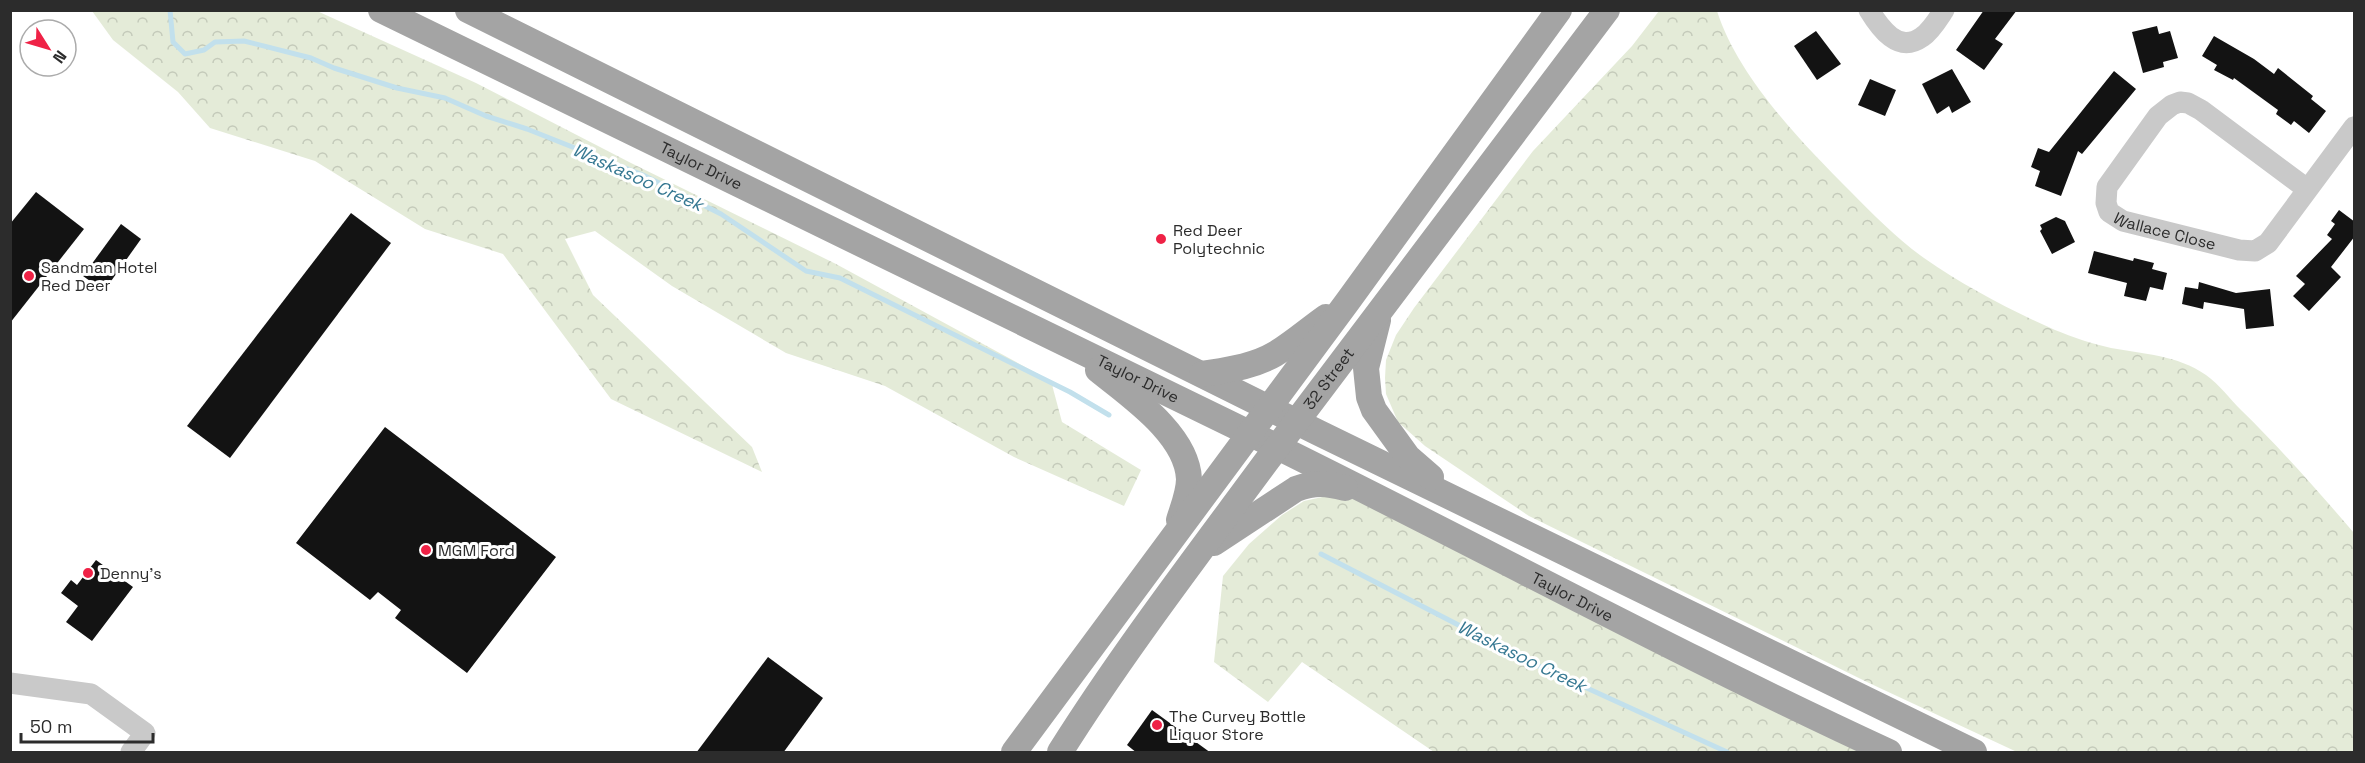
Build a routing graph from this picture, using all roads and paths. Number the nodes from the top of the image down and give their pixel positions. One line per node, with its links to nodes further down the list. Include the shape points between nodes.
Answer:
1 (381, 10): 11 (main road, Taylor Drive)
2 (468, 10): 12 (main road, Taylor Drive)
3 (1559, 10): 9 (main road, 32 Street)
4 (1607, 10): 10 (main road, 32 Street)
5 (1869, 10): 6 (street, via 1887,35 1908,42 1924,36)
6 (1944, 10)
7 (2355, 128): 8 (street, Wallace Close)
8 (2307, 189): 8 (street, Wallace Close, via 2201,110 2180,102 2158,116 2112,179 2106,194 2109,212 2123,221 2247,251 2268,243)
9 (1348, 301): 12 (main road, via 1275,354 1240,367); 13 (main road, 32 Street)
10 (1383, 304): 14 (main road, 32 Street); 18 (main road, via 1366,368 1374,410 1408,457)
11 (1058, 338): 15 (main road, Taylor Drive); 19 (main road, via 1149,411 1183,452 1189,478)
12 (1202, 374): 13 (main road, Taylor Drive)
13 (1268, 408): 14 (main road, Taylor Drive); 15 (main road, 32 Street)
14 (1296, 421): 16 (main road, 32 Street); 18 (main road, Taylor Drive)
15 (1250, 433): 16 (main road, Taylor Drive); 19 (main road, 32 Street)
16 (1277, 447): 17 (main road, Taylor Drive); 20 (main road, 32 Street)
17 (1374, 495): 20 (main road, via 1322,482 1310,484 1296,489); 25 (main road, Taylor Drive)
18 (1457, 499): 26 (main road, Taylor Drive)
19 (1173, 536): 22 (main road, 32 Street)
20 (1198, 553): 24 (main road, 32 Street, via 1098,692)
21 (10, 682): 23 (street, via 96,697 145,733)
22 (1019, 747)
23 (130, 753)
24 (1060, 753)
25 (1889, 753)
26 (1974, 753)

